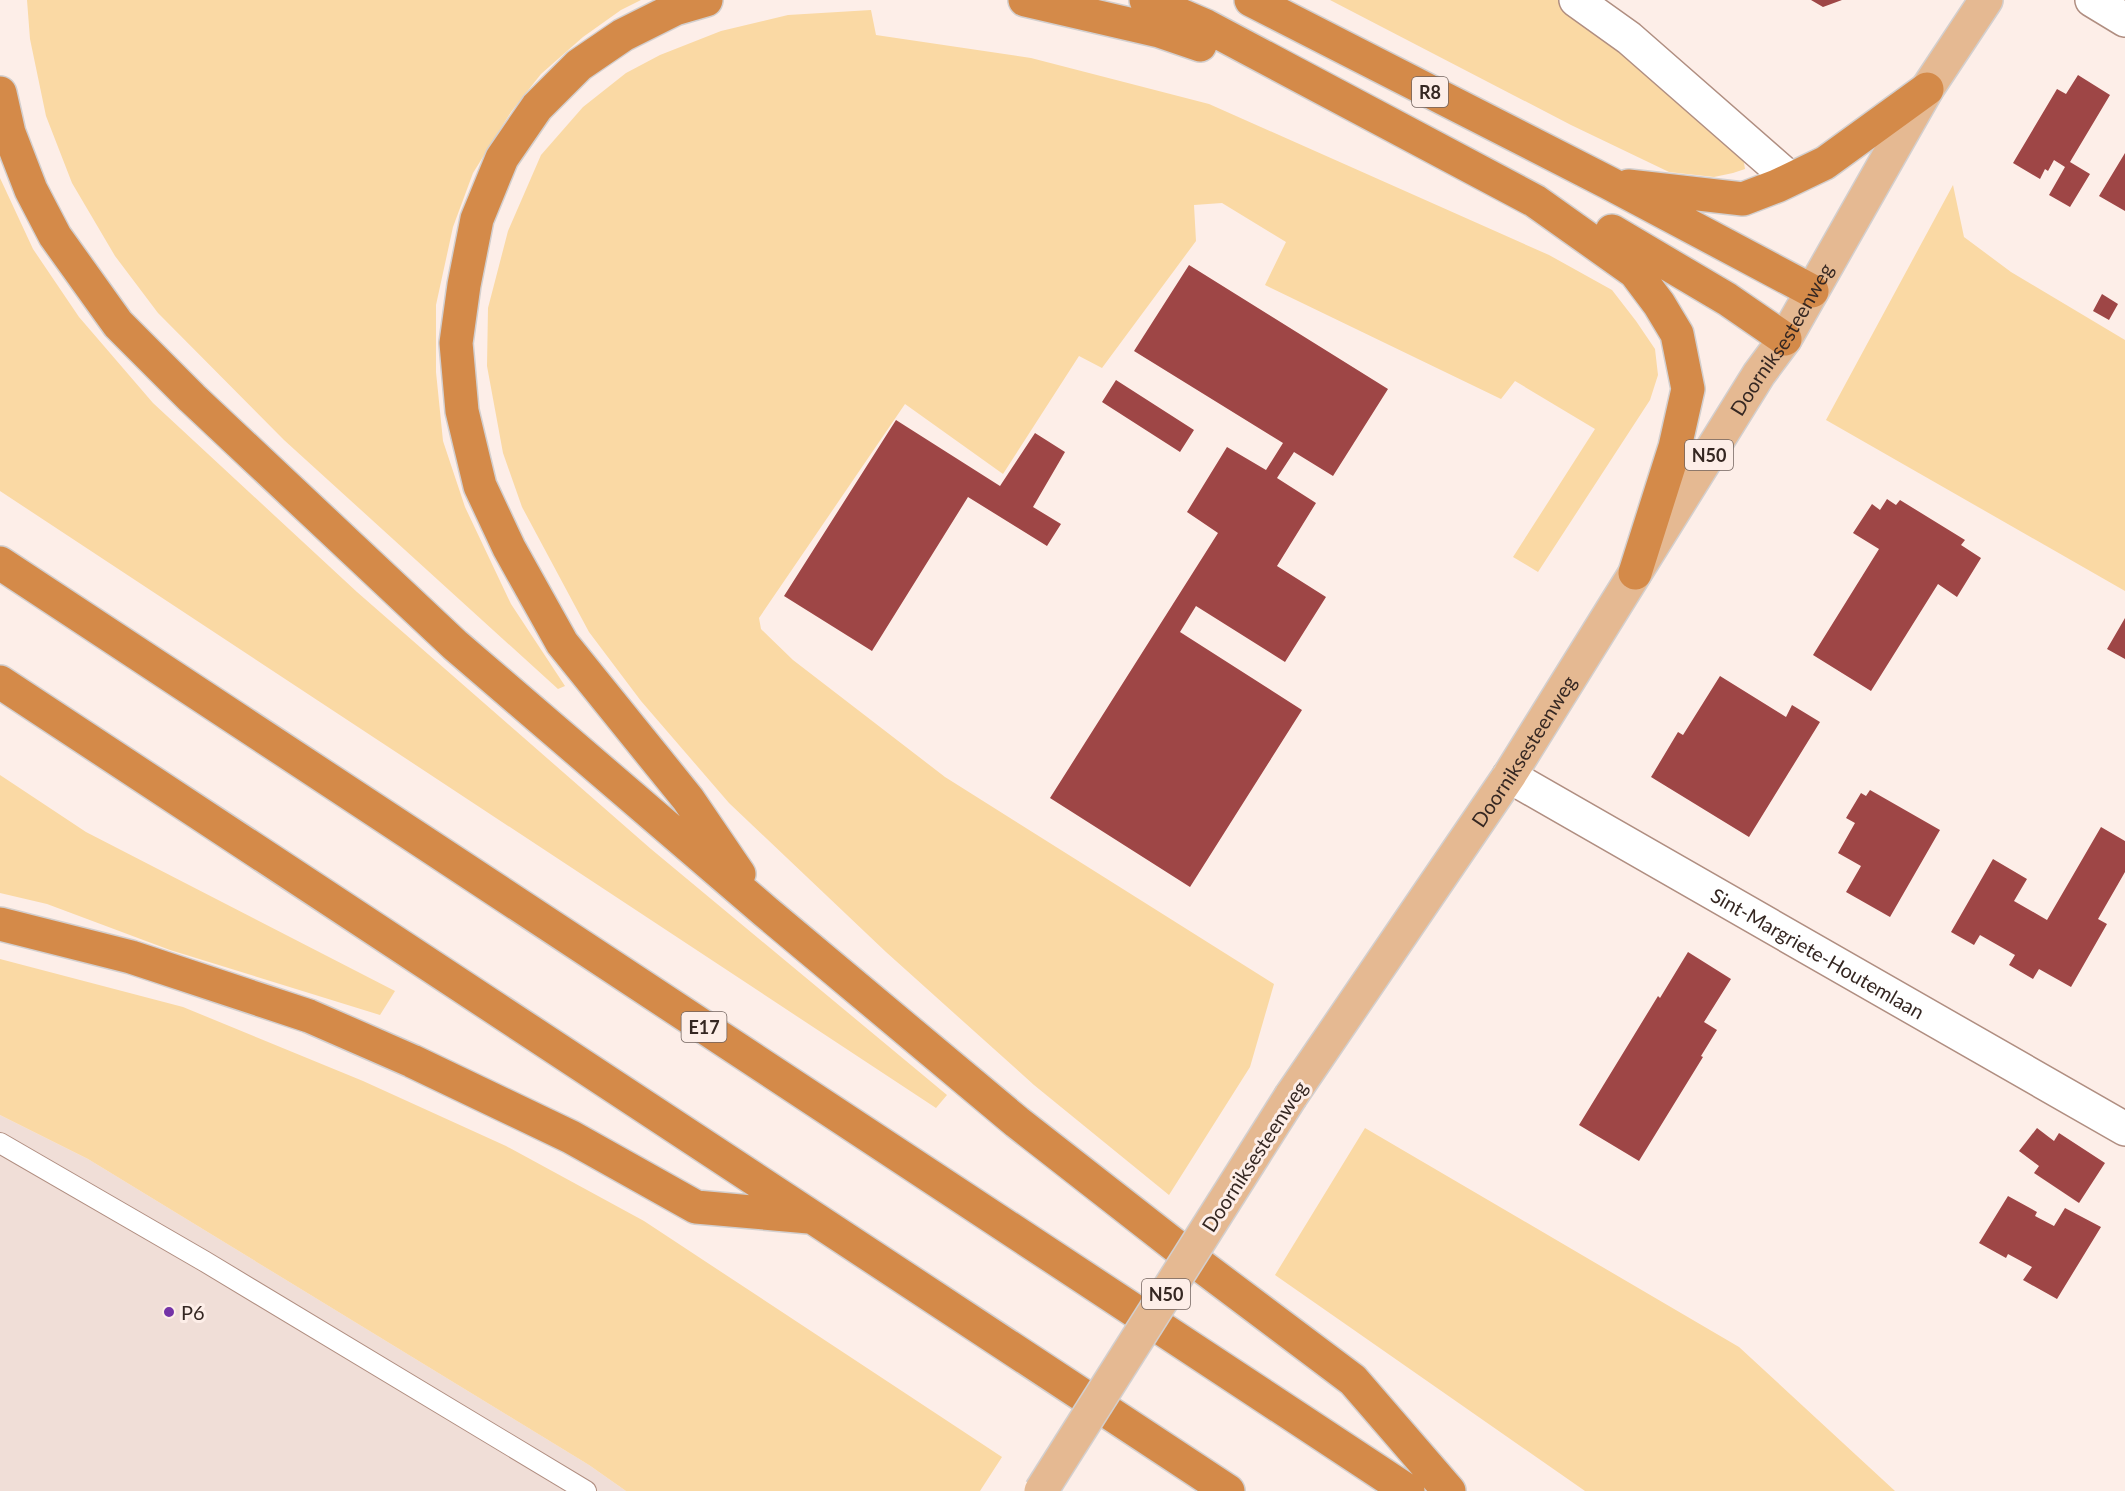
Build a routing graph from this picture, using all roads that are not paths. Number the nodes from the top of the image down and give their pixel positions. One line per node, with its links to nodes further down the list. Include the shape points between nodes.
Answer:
1 (706, 0): 21 (highway, via 675,9 623,35 579,65 537,107 502,158 477,219 456,343 462,411 480,486 509,548 562,643 688,799)
2 (1025, 0): 9 (highway, via 1159,31)
3 (1146, 0): 9 (highway, R8, via 1206,26)
4 (1251, 0): 13 (highway, R8)
5 (1576, 0): 12 (street, via 1629,38)
6 (1986, 0): 10 (main road, Doorniksesteenweg / N50)
7 (2092, 0): 8 (street)
8 (2125, 20)
9 (1324, 89): 14 (highway, R8)
10 (1927, 89): 12 (highway, via 1825,163); 15 (main road, Doorniksesteenweg / N50)
11 (0, 93): 21 (highway, via 9,133 31,190 55,236 118,324 455,645)
12 (1790, 179): 13 (highway, via 1743,199)
13 (1609, 183): 15 (highway, R8)
14 (1535, 201): 16 (highway, R8, via 1584,215 1727,299); 18 (highway, via 1635,272 1677,334 1688,389 1675,447)
15 (1812, 291): 16 (main road, Doorniksesteenweg / N50)
16 (1785, 339): 18 (main road, Doorniksesteenweg / N50, via 1759,374)
17 (0, 563): 29 (highway, E17)
18 (1635, 573): 20 (main road, Doorniksesteenweg / N50)
19 (0, 682): 25 (highway)
20 (1509, 776): 23 (street, Sint-Margriete-Houtemlaan); 27 (main road, Doorniksesteenweg / N50, bridge, via 1292,1096)
21 (766, 912): 30 (highway, via 1017,1122 1353,1380)
22 (0, 924): 25 (highway, via 131,957 309,1016 571,1137 696,1207)
23 (2125, 1129)
24 (0, 1143): 26 (lane)
25 (812, 1217): 28 (highway)
26 (586, 1491)
27 (1041, 1491)
28 (1227, 1491)
29 (1408, 1491)
30 (1449, 1491)

